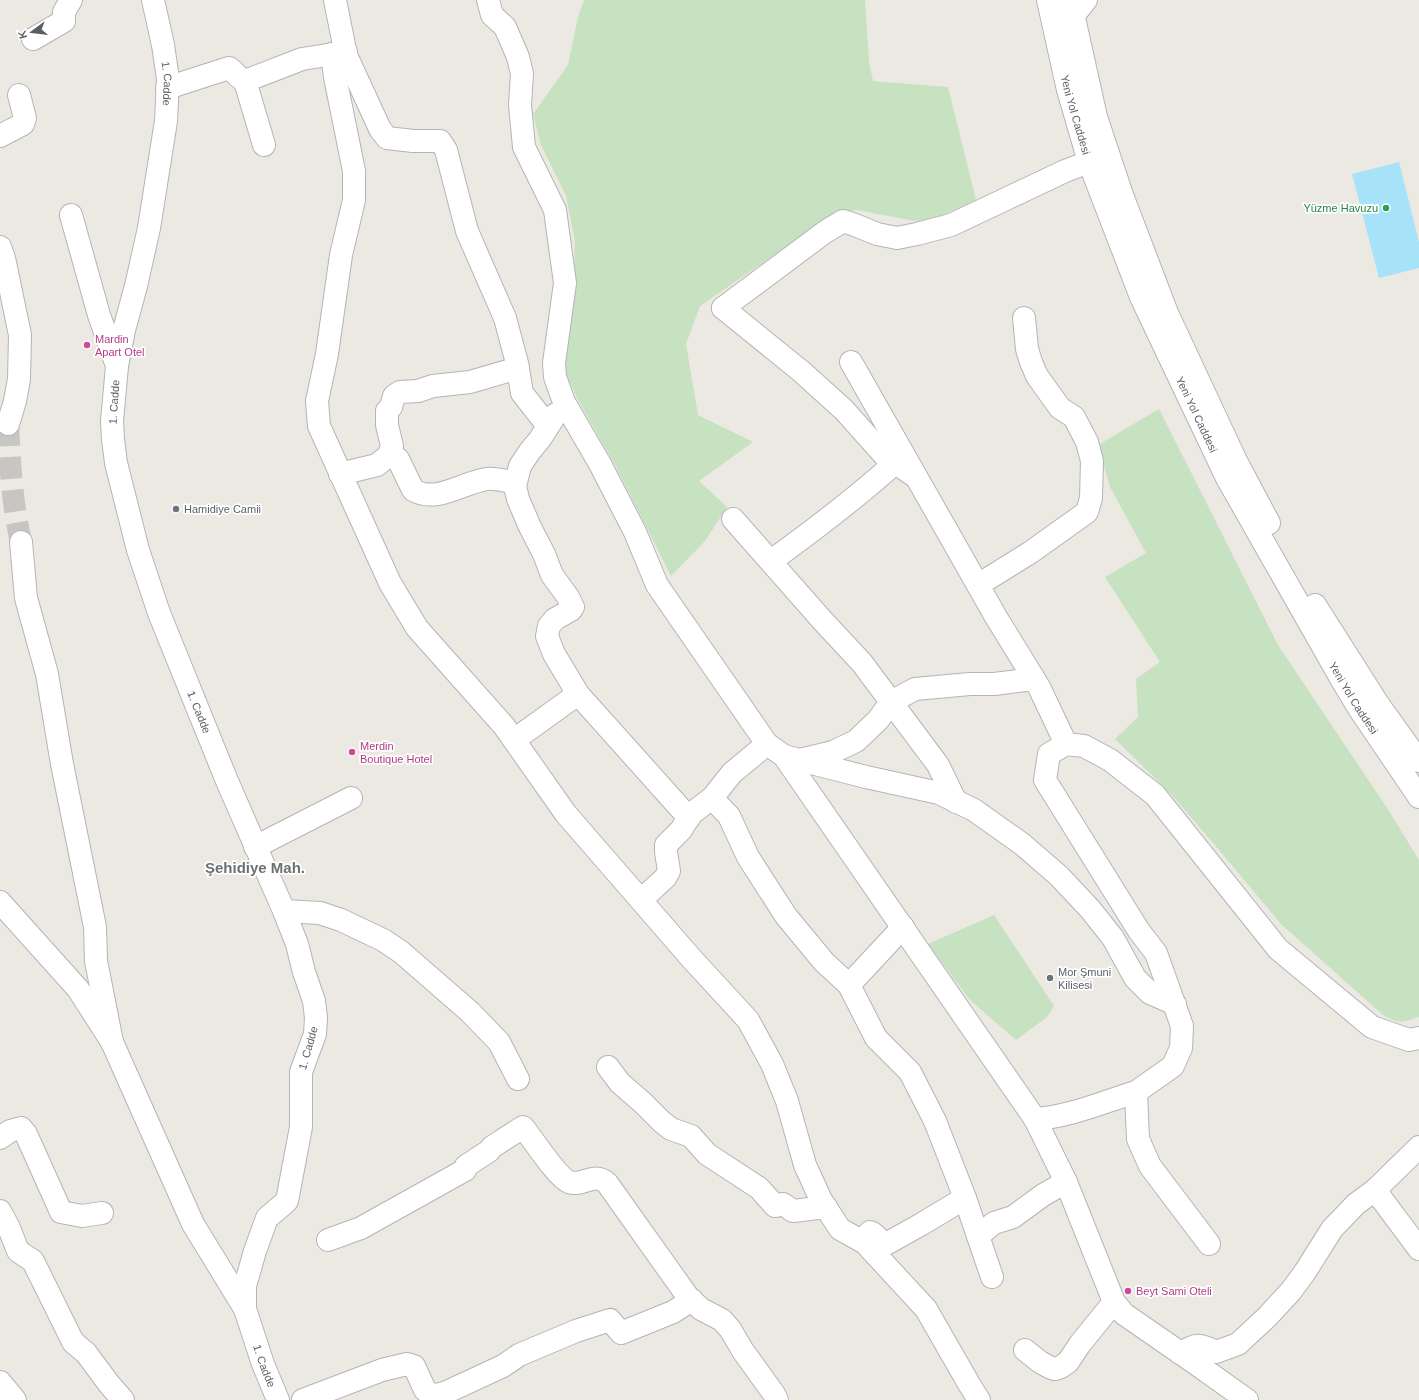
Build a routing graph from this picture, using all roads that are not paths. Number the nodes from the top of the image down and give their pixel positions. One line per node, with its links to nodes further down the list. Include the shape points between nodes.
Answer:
1 (71, 0): 7 (street, via 64,12 64,21)
2 (153, 0): 11 (street, 1. Cadde, via 163,44)
3 (335, 0): 9 (street)
4 (488, 0): 22 (street, via 492,15 505,27 518,57 522,74 520,105 524,147 555,210 565,283 554,363 555,377)
5 (1048, 0): 8 (street, Yeni Yol Caddesi)
6 (1076, 5): 8 (street); 40 (street, Yeni Yol Caddesi, via 1096,117 1122,195 1167,313 1259,506 1307,592 1378,704)
7 (33, 39)
8 (1059, 48): 15 (street, Yeni Yol Caddesi)
9 (339, 53): 10 (street, via 302,59); 21 (street, via 346,55 380,129 387,138 440,141 446,150 467,231 505,318); 27 (street, via 335,77 354,171 354,200 341,255 327,354 317,402 319,426)
10 (245, 81): 11 (street, via 229,68); 14 (street)
11 (167, 88): 20 (street, 1. Cadde, via 166,121 149,228)
12 (19, 96): 13 (street, via 26,118 23,124)
13 (0, 136)
14 (264, 145)
15 (1089, 162): 26 (street, via 951,225 917,234 897,238 843,222 825,232 723,308 802,372 844,410 885,456); 41 (street, Yeni Yol Caddesi, via 1141,297 1227,478 1343,682)
16 (71, 215): 20 (street, via 99,316)
17 (0, 247): 23 (street, via 20,335 19,379)
18 (1024, 318): 33 (street, via 1027,349 1037,376 1060,408 1074,417 1087,442 1092,461 1091,498 1088,512)
19 (851, 362): 28 (street)
20 (116, 366): 46 (street, 1. Cadde, via 112,439 138,550 159,613)
21 (518, 368): 24 (street, via 522,393); 25 (street, via 470,382 400,392 394,396 387,411 392,446)
22 (564, 402): 24 (street); 39 (street, via 635,532 657,584)
23 (8, 424)
24 (548, 426): 29 (street, via 520,466)
25 (389, 455): 27 (street, via 377,465); 29 (street, via 398,460 413,490 426,495 450,491 489,479)
26 (895, 463): 28 (street); 32 (street, via 824,522)
27 (340, 474): 37 (street, via 390,584 417,628)
28 (917, 478): 33 (street)
29 (515, 483): 35 (street, via 518,499 552,575 573,607 554,619 547,636 554,654)
30 (733, 519): 32 (street)
31 (21, 542): 54 (street, via 26,598 48,674 62,764 95,927 96,961)
32 (771, 561): 36 (street, via 862,663)
33 (978, 585): 34 (street)
34 (1034, 679): 36 (street, via 915,689); 38 (street)
35 (578, 694): 37 (street); 45 (street)
36 (891, 702): 39 (street, via 878,720 856,741 833,752); 44 (street, via 938,765)
37 (514, 740): 47 (street, via 566,814)
38 (1066, 744): 52 (street, via 1049,754 1045,780 1139,931 1156,953); 53 (street, via 1084,746 1110,760 1155,795 1278,949 1372,1027 1409,1040)
39 (783, 753): 43 (street, via 732,773); 44 (street, via 866,777 939,793); 50 (street)
40 (1419, 761)
41 (1419, 797)
42 (351, 798): 46 (street)
43 (712, 798): 45 (street); 51 (street, via 729,816 748,857 786,916 824,962)
44 (956, 802): 52 (street, via 974,810 1022,844 1059,876 1090,908 1113,938 1135,978 1150,993)
45 (689, 818): 47 (street, via 666,845 669,871 665,878)
46 (255, 847): 49 (street, 1. Cadde)
47 (641, 900): 64 (street, via 748,1020 772,1064 787,1101 805,1166)
48 (0, 902): 54 (street, via 78,989)
49 (284, 911): 56 (street, via 320,913 341,920 383,940 400,952 470,1012 499,1042); 75 (street, 1. Cadde, via 314,1001 315,1034 301,1072 300,1126 286,1201 267,1218 245,1286)
50 (903, 927): 51 (street); 58 (street)
51 (849, 985): 63 (street, via 876,1038 910,1072 935,1121)
52 (1175, 1004): 57 (street, via 1182,1026 1181,1048 1173,1066)
53 (1419, 1038)
54 (112, 1042): 75 (street, via 193,1224)
55 (608, 1067): 64 (street, via 620,1083 666,1126 691,1136 707,1154 759,1188 774,1206 783,1204 793,1211)
56 (518, 1079)
57 (1136, 1092): 58 (street, via 1048,1119); 70 (street, via 1138,1139 1150,1166)
58 (1035, 1119): 61 (street)
59 (0, 1138): 66 (street, via 10,1131 21,1128 26,1134 61,1212 82,1216)
60 (1419, 1147): 62 (street)
61 (1066, 1182): 67 (street, via 1042,1195 1013,1217 994,1223); 74 (street)
62 (1375, 1190): 71 (street); 77 (street, via 1356,1204 1332,1229 1291,1291 1238,1344 1216,1352 1196,1345)
63 (965, 1198): 67 (street); 69 (street, via 889,1242 883,1243 870,1232)
64 (826, 1207): 69 (street, via 840,1228)
65 (0, 1211): 80 (street, via 18,1251 32,1261 73,1342 86,1353)
66 (102, 1213)
67 (978, 1236): 72 (street)
68 (328, 1240): 73 (street, via 360,1228 465,1170 466,1166 489,1151 492,1146 523,1127 560,1175 569,1182 578,1183 601,1178 607,1183)
69 (862, 1241): 84 (street, via 926,1308)
70 (1209, 1244)
71 (1419, 1248)
72 (992, 1277)
73 (692, 1300): 82 (street, via 673,1312 621,1334 610,1320 576,1331 518,1355 503,1366 447,1392 430,1394 425,1390 414,1366 407,1364 382,1370); 83 (street, via 701,1309 722,1320 730,1329)
74 (1114, 1302): 76 (street, via 1061,1368 1049,1367); 77 (street, via 1124,1314)
75 (245, 1309): 81 (street, 1. Cadde)
76 (1025, 1350)
77 (1180, 1352): 85 (street)
78 (0, 1382): 79 (street)
79 (15, 1400)
80 (123, 1400)
81 (278, 1400)
82 (303, 1400)
83 (777, 1400)
84 (979, 1400)
85 (1246, 1400)

